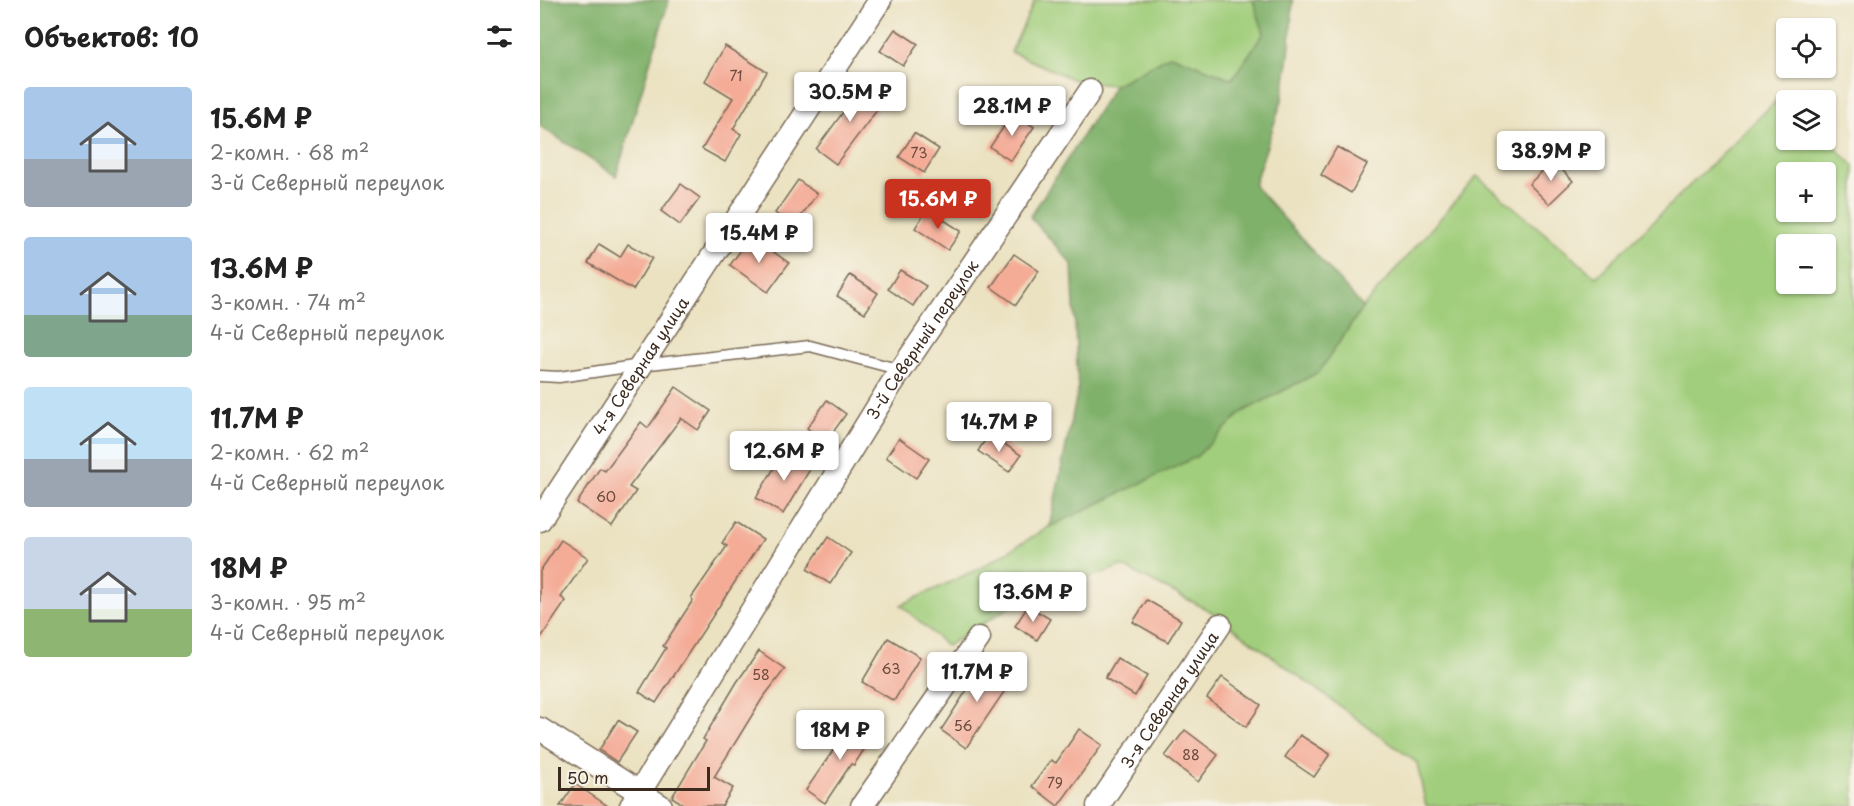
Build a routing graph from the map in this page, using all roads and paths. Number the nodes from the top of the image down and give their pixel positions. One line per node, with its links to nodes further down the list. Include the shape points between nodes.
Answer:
1 (880, 0): 3 (street, 4-я Северная улица)
2 (1090, 91): 4 (street, 3-й Северный переулок)
3 (641, 365): 4 (lane, via 810,346); 5 (lane, via 559,377); 6 (street, 4-я Северная улица)
4 (901, 370): 10 (street, 3-й Северный переулок)
5 (540, 376)
6 (540, 520)
7 (1220, 625): 13 (street, 3-я Северная улица)
8 (979, 638): 12 (street)
9 (540, 729): 10 (street)
10 (635, 800): 11 (street)
11 (661, 806)
12 (862, 806)
13 (1098, 806)

